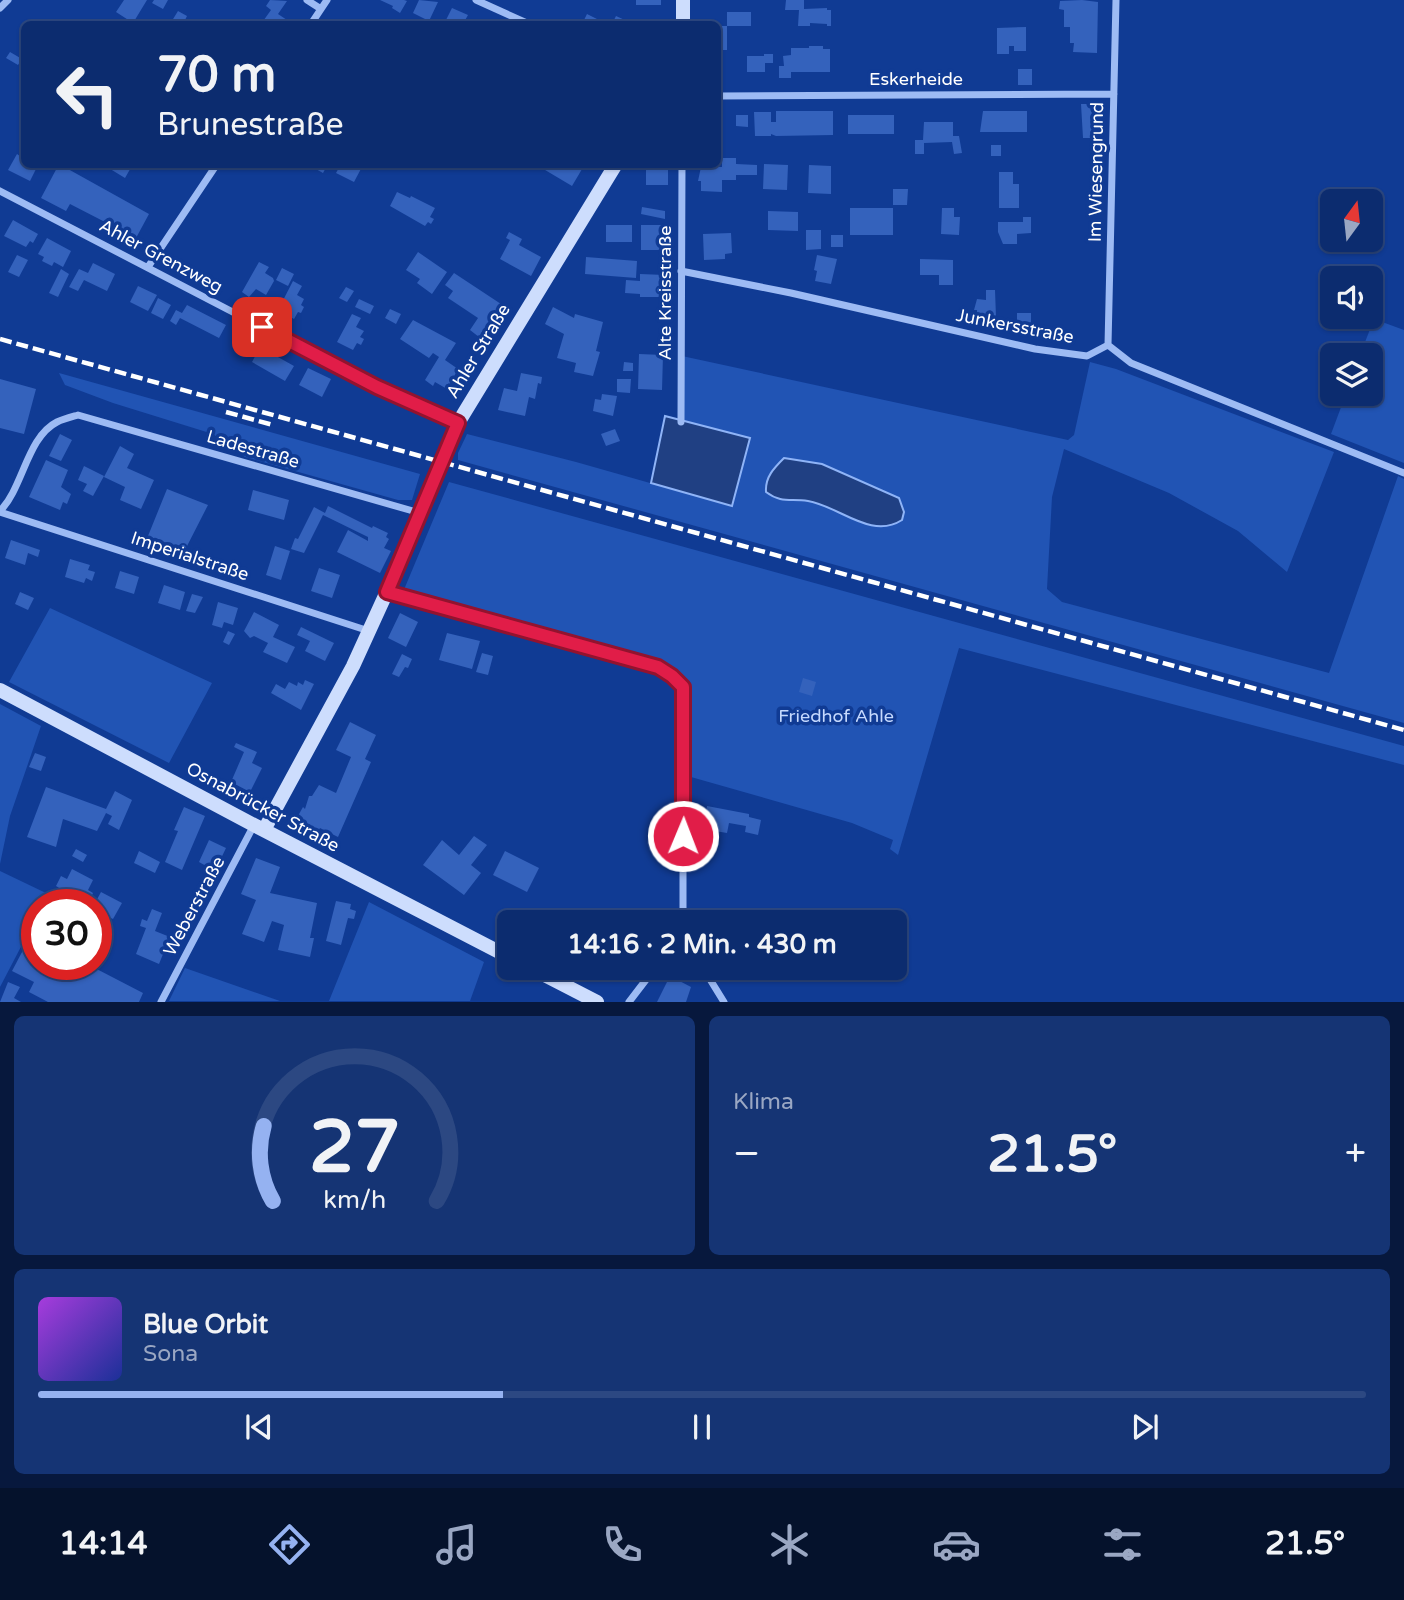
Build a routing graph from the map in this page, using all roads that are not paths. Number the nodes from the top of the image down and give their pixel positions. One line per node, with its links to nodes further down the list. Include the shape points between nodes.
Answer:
1 (8, 0): 7 (street)
2 (307, 0): 8 (street)
3 (327, 0): 8 (street)
4 (476, 0): 10 (street)
5 (683, 0): 11 (main road)
6 (1116, 0): 12 (street, Im Wiesengrund)
7 (0, 8)
8 (321, 9): 9 (street)
9 (313, 21)
10 (522, 21)
11 (682, 21)
12 (1114, 94): 13 (street, Eskerheide); 20 (street, Im Wiesengrund)
13 (721, 96)
14 (214, 168): 18 (street)
15 (614, 168): 22 (main road, Ahler Straße)
16 (682, 168): 19 (street, Alte Kreisstraße)
17 (0, 191): 18 (street, Ahler Grenzweg)
18 (148, 267): 22 (street, Ahler Grenzweg, via 377,387)
19 (681, 271): 20 (street, Junkersstraße, via 1035,349 1087,356); 21 (street, Alte Kreisstraße)
20 (1108, 345): 23 (street, via 1131,363)
21 (681, 422)
22 (458, 423): 25 (main road, Ahler Straße)
23 (1404, 473)
24 (0, 511): 25 (street, Ladestraße, via 10,502 45,431 78,415); 27 (street, Imperialstraße)
25 (420, 513): 26 (main road, Ahler Straße)
26 (387, 592): 27 (main road, Ahler Straße); 30 (street, via 658,667 678,681 683,687 684,711)
27 (369, 631): 29 (main road, Ahler Straße)
28 (0, 690): 29 (main road, Osnabrücker Straße)
29 (259, 828): 31 (main road, Osnabrücker Straße); 35 (street, Weberstraße)
30 (683, 910)
31 (497, 951)
32 (554, 980): 36 (main road)
33 (646, 980): 37 (street)
34 (710, 980): 38 (street)
35 (161, 1002)
36 (597, 1002)
37 (629, 1002)
38 (724, 1002)

